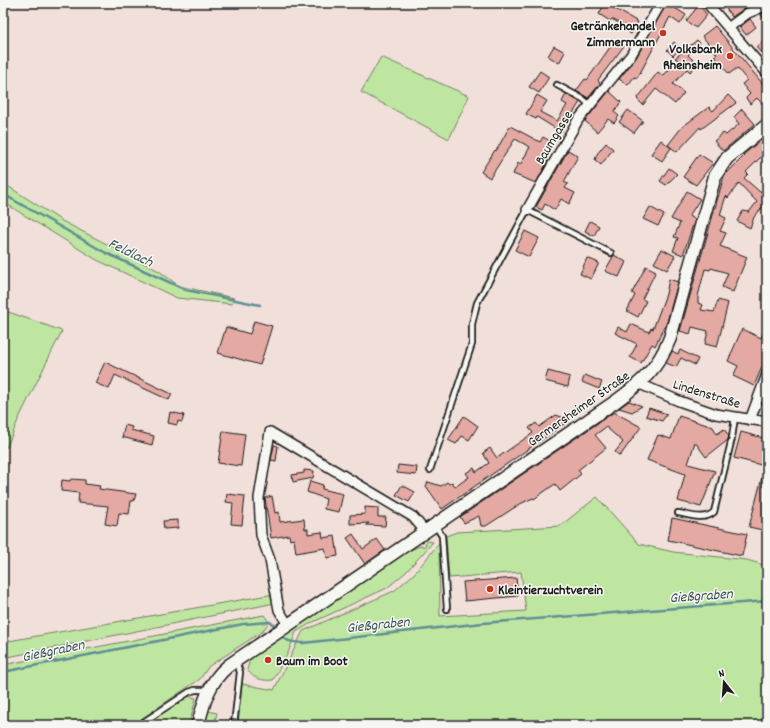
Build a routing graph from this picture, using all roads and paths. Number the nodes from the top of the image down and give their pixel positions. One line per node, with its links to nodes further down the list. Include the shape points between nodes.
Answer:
1 (661, 3): 7 (street, Baumgasse, via 631,55)
2 (707, 3): 4 (street)
3 (767, 5): 4 (street, via 748,13)
4 (728, 28): 5 (street)
5 (767, 73)
6 (557, 85): 7 (lane)
7 (590, 105): 9 (street, Baumgasse, via 578,120)
8 (767, 125): 12 (street, Germersheimer Straße, via 727,158 715,176 670,338 659,362)
9 (527, 210): 10 (lane); 16 (lane, via 477,303 472,324 472,344)
10 (611, 254)
11 (767, 374): 14 (street)
12 (640, 384): 13 (street, Lindenstraße, via 716,414); 18 (street, Germersheimer Straße)
13 (735, 417): 14 (street, Lindenstraße); 17 (lane, via 714,512 710,516 700,517)
14 (750, 420): 15 (street, Lindenstraße)
15 (767, 422)
16 (430, 470)
17 (678, 512)
18 (430, 528): 19 (lane, via 442,536); 20 (street, Germersheimer Straße); 20 (street, via 270,432 259,498 261,535 270,560 279,610)
19 (447, 609)
20 (287, 626): 21 (street, Germersheimer Straße)
21 (236, 660): 22 (street, Germersheimer Straße, via 220,673); 25 (lane, via 240,672)
22 (208, 690): 23 (lane, via 189,692); 24 (street, Germersheimer Straße)
23 (139, 725)
24 (198, 725)
25 (234, 725)

